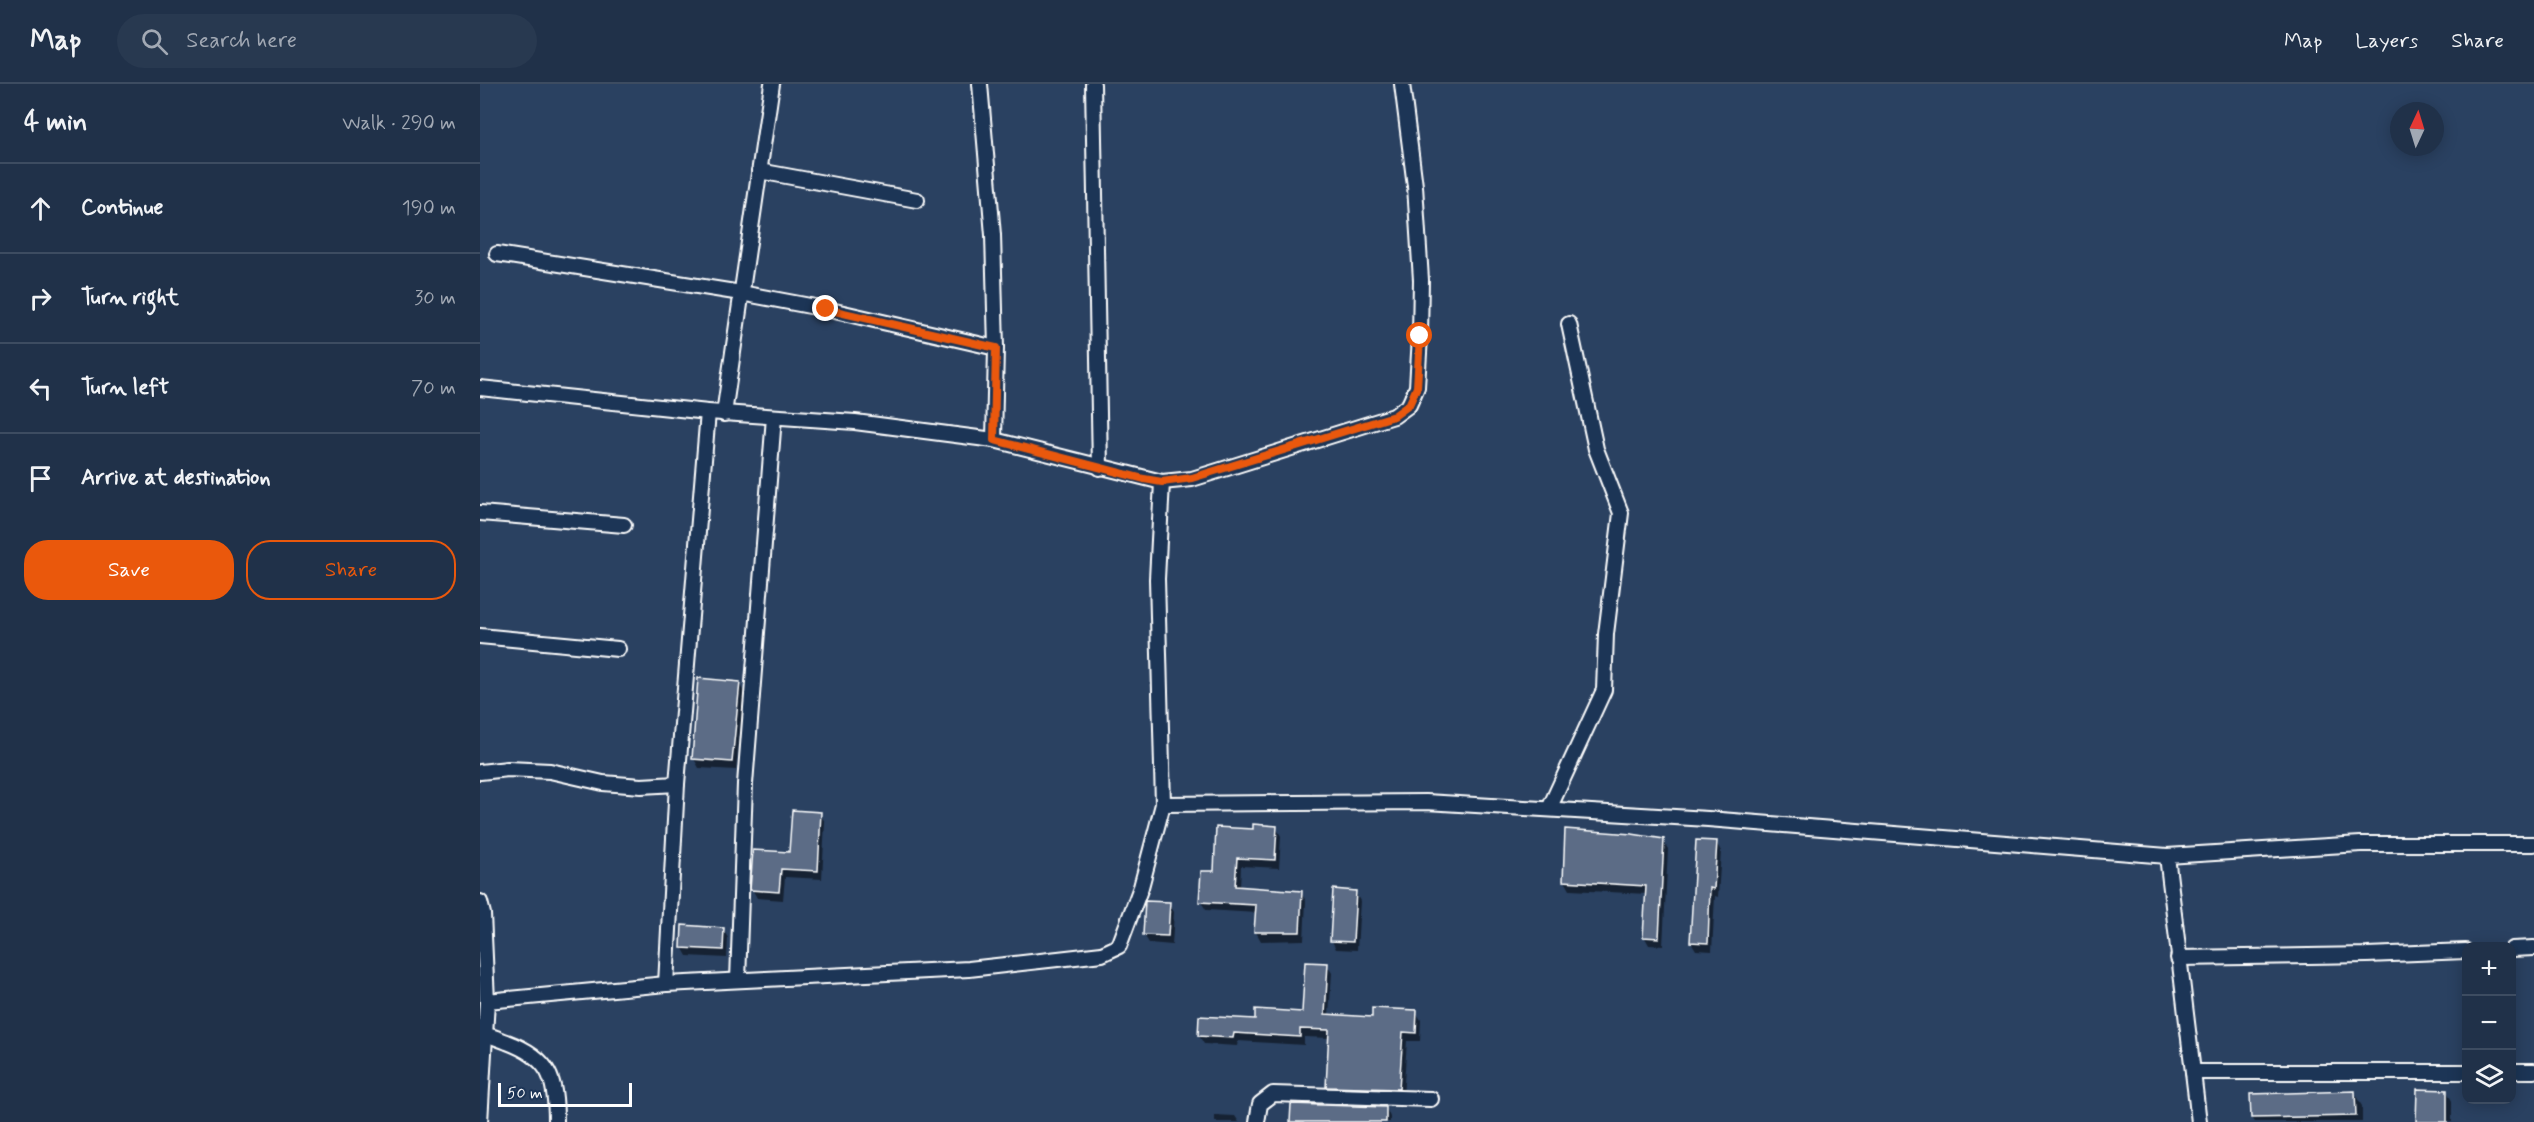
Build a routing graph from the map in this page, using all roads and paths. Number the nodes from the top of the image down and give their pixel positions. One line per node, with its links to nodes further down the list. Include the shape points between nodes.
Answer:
1 (772, 84): 5 (street)
2 (980, 84): 10 (street, via 993,235)
3 (1093, 84): 16 (street)
4 (1402, 84): 17 (street, via 1415,186 1421,280 1417,387 1409,405 1394,416 1192,478)
5 (759, 171): 6 (street); 8 (street)
6 (916, 200)
7 (497, 254): 8 (street)
8 (741, 293): 10 (street); 13 (street)
9 (1569, 324): 25 (street, via 1596,449 1621,513 1606,634 1604,690)
10 (996, 348): 15 (street)
11 (480, 388): 12 (street)
12 (708, 412): 13 (street); 23 (street)
13 (724, 414): 14 (street)
14 (774, 417): 15 (street, via 855,422); 33 (street, via 745,784)
15 (994, 440): 16 (street)
16 (1100, 468): 17 (street)
17 (1162, 482): 24 (street, via 1157,579)
18 (480, 513): 19 (street)
19 (624, 525)
20 (480, 636): 21 (street)
21 (618, 649)
22 (480, 772): 23 (street, via 550,771 603,783)
23 (677, 784): 34 (street)
24 (1163, 804): 25 (street, via 1359,801); 33 (street, via 1141,887 1119,946 1102,954 969,969)
25 (1549, 809): 27 (street)
26 (2534, 844): 27 (street, via 2361,844)
27 (2167, 856): 32 (street)
28 (481, 910): 35 (street)
29 (2534, 948): 30 (street)
30 (2516, 949)
31 (2462, 951): 32 (street)
32 (2178, 958): 39 (street)
33 (738, 980): 34 (street)
34 (666, 984): 35 (street)
35 (487, 1001): 36 (street)
36 (483, 1034): 42 (street); 43 (street, via 528,1050 549,1070)
37 (2516, 1071): 38 (street)
38 (2534, 1071)
39 (2193, 1072): 40 (street); 45 (street)
40 (2462, 1072)
41 (1431, 1099): 44 (street, via 1273,1094 1260,1104)
42 (480, 1122)
43 (556, 1122)
44 (1257, 1122)
45 (2199, 1122)

